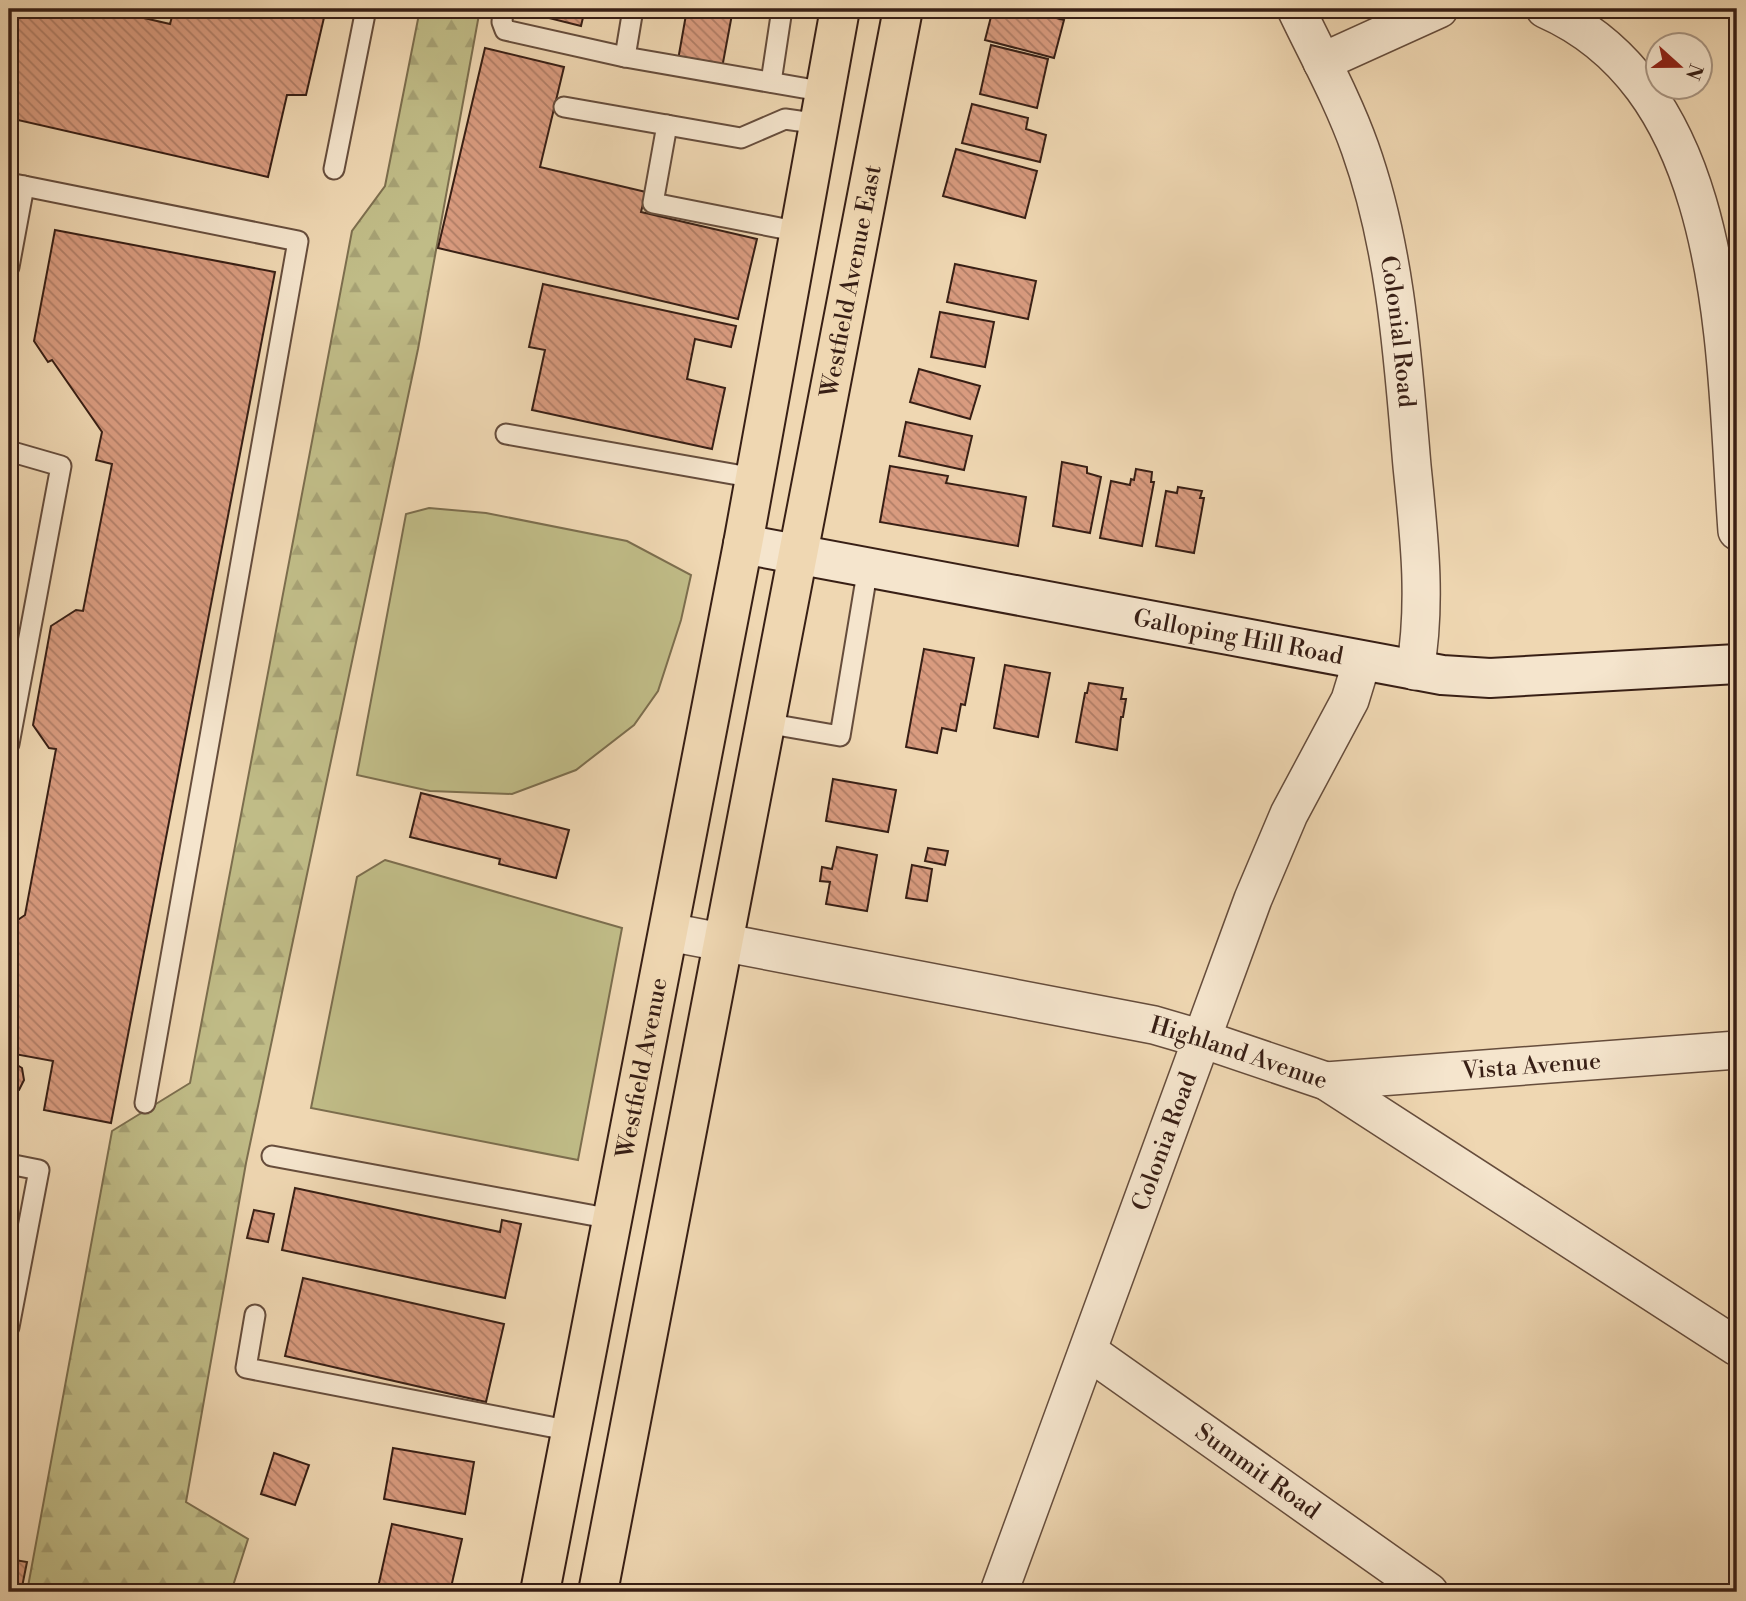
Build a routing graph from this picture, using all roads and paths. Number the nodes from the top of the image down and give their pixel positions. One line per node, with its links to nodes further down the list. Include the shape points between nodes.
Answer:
1 (366, 9): 16 (lane)
2 (503, 9): 10 (lane, via 505,30)
3 (633, 9): 10 (lane)
4 (782, 9): 12 (lane)
5 (841, 9): 14 (main road)
6 (903, 9): 25 (main road, Westfield Avenue East)
7 (1296, 9): 11 (street, Colonial Road)
8 (1439, 9): 11 (street)
9 (1545, 9): 23 (street, via 1595,39 1639,83 1659,110 1689,172 1701,209 1720,314)
10 (625, 57): 12 (lane)
11 (1322, 62): 29 (street, Colonial Road, via 1345,107 1374,191 1394,291 1422,570 1422,622)
12 (771, 82): 14 (lane)
13 (564, 107): 15 (lane)
14 (823, 108): 15 (lane, via 785,118 741,138); 18 (main road)
15 (667, 125): 18 (lane, via 653,203)
16 (334, 169)
17 (16, 184): 19 (lane); 37 (lane, via 298,241)
18 (800, 232): 22 (main road)
19 (9, 267)
20 (506, 434): 22 (lane)
21 (9, 451): 31 (lane, via 61,466)
22 (755, 478): 24 (main road)
23 (1737, 531)
24 (743, 544): 25 (main road, Galloping Hill Road); 32 (main road, Westfield Avenue)
25 (797, 554): 26 (main road, Galloping Hill Road); 30 (main road)
26 (868, 567): 27 (main road, Galloping Hill Road); 30 (lane, via 839,736)
27 (1362, 661): 29 (main road, Galloping Hill Road); 34 (street, Colonia Road, via 1342,716 1271,853)
28 (1737, 664): 29 (main road, Galloping Hill Road, via 1490,678)
29 (1415, 671)
30 (765, 723): 33 (main road)
31 (9, 744)
32 (669, 932): 33 (street, Highland Avenue); 40 (main road, Westfield Avenue)
33 (723, 941): 34 (street, Highland Avenue, via 1154,1025); 47 (main road)
34 (1202, 1039): 36 (street, Highland Avenue); 44 (street, Colonia Road)
35 (1737, 1050): 36 (street, Vista Avenue)
36 (1325, 1082): 43 (street, Highland Avenue)
37 (145, 1103)
38 (272, 1156): 40 (lane)
39 (9, 1164): 42 (lane, via 39,1170)
40 (612, 1219): 45 (main road, Westfield Avenue)
41 (255, 1315): 45 (lane, via 246,1368)
42 (9, 1327)
43 (1737, 1347)
44 (1088, 1351): 48 (street, Colonia Road); 49 (street, Summit Road)
45 (572, 1431): 46 (main road, Westfield Avenue)
46 (540, 1592)
47 (598, 1592)
48 (999, 1592)
49 (1429, 1592)

